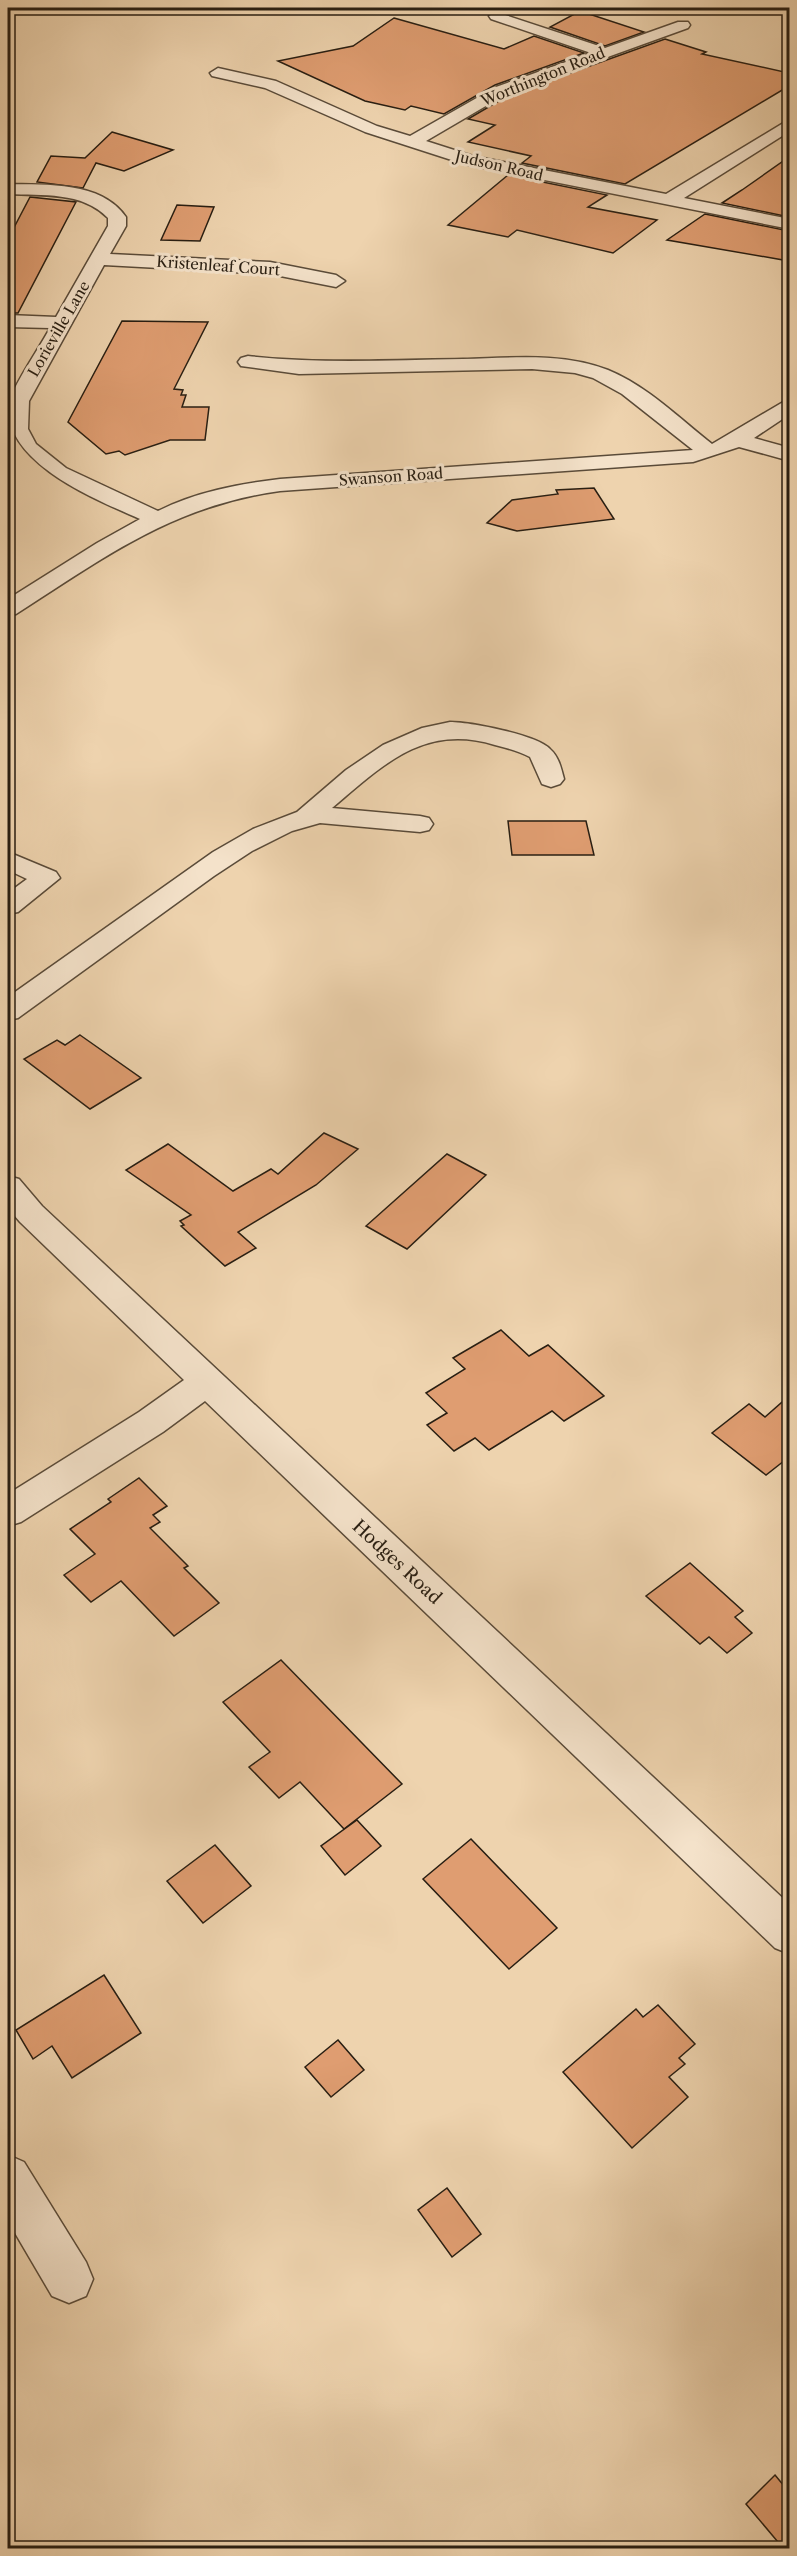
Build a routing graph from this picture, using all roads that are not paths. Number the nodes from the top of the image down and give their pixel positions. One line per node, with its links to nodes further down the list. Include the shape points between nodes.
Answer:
1 (496, 16): 3 (street)
2 (683, 25): 3 (street, Worthington Road)
3 (603, 52): 6 (street, Worthington Road, via 502,90)
4 (218, 73): 6 (street, Judson Road, via 270,84)
5 (789, 124): 8 (street)
6 (410, 143): 8 (street, Judson Road, via 506,169)
7 (8, 189): 10 (street, Lorieville Lane, via 70,194 112,210 117,226)
8 (668, 200): 9 (street, Judson Road)
9 (789, 224)
10 (99, 259): 11 (street, Kristenleaf Court, via 270,268); 13 (street, Lorieville Lane)
11 (336, 280)
12 (8, 321): 13 (street)
13 (63, 323): 19 (street, Lorieville Lane, via 19,401 19,434 28,449 56,472)
14 (248, 362): 17 (street, via 299,368 532,363 568,366 600,374 627,388)
15 (789, 404): 16 (street, Swanson Road)
16 (737, 440): 17 (street, Swanson Road); 18 (street)
17 (709, 452): 19 (street, Swanson Road, via 676,458 258,486 205,498)
18 (789, 455)
19 (156, 518): 20 (street, Swanson Road)
20 (8, 609)
21 (551, 779): 22 (street, via 548,760 537,750 480,732 434,732 396,749)
22 (307, 816): 23 (street); 26 (street, via 232,851)
23 (420, 825)
24 (8, 860): 25 (street, via 46,878)
25 (8, 906)
26 (8, 1011)
27 (8, 1187): 28 (street, Hodges Road, via 31,1214)
28 (207, 1381): 29 (street, via 151,1422); 30 (street, Hodges Road)
29 (8, 1512)
30 (789, 1934)
31 (8, 2178): 32 (street)
32 (69, 2279)

